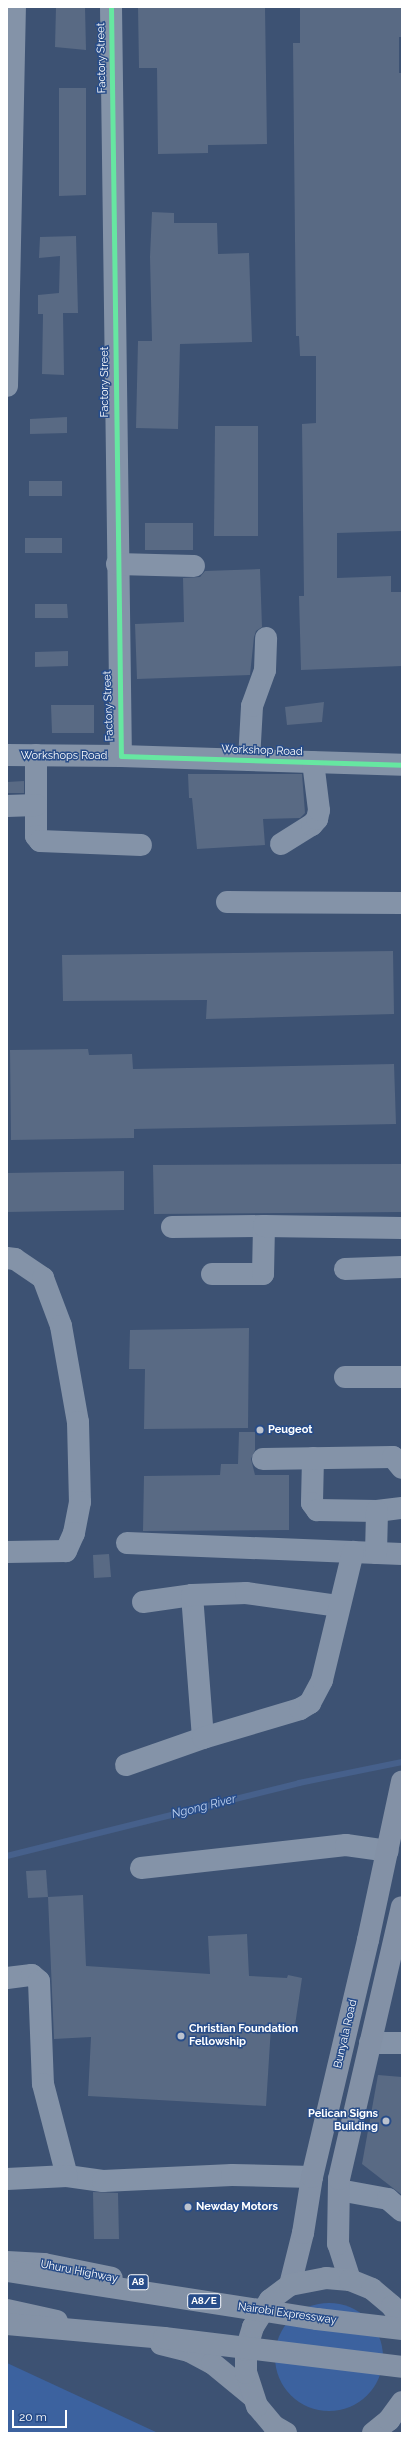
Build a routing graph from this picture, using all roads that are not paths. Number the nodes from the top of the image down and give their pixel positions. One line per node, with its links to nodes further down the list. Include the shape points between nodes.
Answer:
1 (15, 7): 3 (street)
2 (111, 7): 4 (street, Factory Street)
3 (7, 386)
4 (117, 564): 5 (street); 9 (street, Factory Street)
5 (194, 566)
6 (266, 638): 10 (street, via 265,670 252,706)
7 (7, 755): 8 (street, Workshops Road)
8 (36, 756): 9 (street, Workshops Road); 13 (street)
9 (121, 756): 10 (street, Workshop Road)
10 (249, 760): 11 (street, Workshop Road)
11 (314, 762): 12 (street, Workshop Road); 15 (street, via 319,810 317,819 312,825)
12 (402, 765)
13 (36, 805): 14 (street); 16 (street, via 36,836 40,840)
14 (7, 806)
15 (281, 844)
16 (141, 845)
17 (227, 902): 18 (street)
18 (402, 903)
19 (264, 1226): 20 (street); 21 (street); 25 (street, via 262,1274)
20 (172, 1227)
21 (402, 1228)
22 (7, 1258): 34 (street, via 15,1259 43,1278 61,1326 78,1422 80,1502 74,1533 66,1551)
23 (402, 1267): 24 (street)
24 (345, 1269)
25 (212, 1274)
26 (345, 1377): 27 (street)
27 (402, 1377)
28 (313, 1458): 29 (street); 30 (street, via 393,1457); 32 (street, via 312,1503 317,1510)
29 (263, 1459)
30 (402, 1468)
31 (402, 1508): 32 (street)
32 (377, 1511): 36 (street)
33 (128, 1543): 35 (street)
34 (7, 1552)
35 (353, 1552): 36 (street); 40 (street)
36 (376, 1553): 37 (street)
37 (402, 1554)
38 (192, 1595): 39 (street); 40 (street, via 264,1594); 41 (street)
39 (143, 1602)
40 (338, 1606): 41 (street, via 322,1680 310,1703 300,1710)
41 (203, 1738): 42 (street)
42 (126, 1765)
43 (402, 1782): 44 (main road, Bunyala Road)
44 (388, 1851): 45 (street, via 346,1845); 51 (main road, Bunyala Road)
45 (140, 1868)
46 (402, 1907): 48 (main road)
47 (7, 1978): 50 (street, via 32,1975 39,1981 43,2084)
48 (370, 2043): 49 (street); 53 (main road)
49 (402, 2043)
50 (67, 2176): 51 (street, via 103,2181 232,2175); 52 (street)
51 (312, 2177): 60 (main road, Bunyala Road, via 303,2233)
52 (7, 2179)
53 (338, 2190): 54 (street, via 388,2199); 59 (main road, via 338,2244)
54 (402, 2211)
55 (7, 2257): 57 (highway)
56 (7, 2262): 57 (highway, Uhuru Highway / A8)
57 (44, 2264): 61 (highway, Uhuru Highway / A8, via 123,2280)
58 (7, 2271): 65 (highway, Nairobi Expressway / A8/E, bridge, via 317,2319)
59 (350, 2280): 60 (highway, via 326,2278); 63 (highway, via 372,2290)
60 (290, 2285): 61 (highway)
61 (270, 2300): 67 (highway, via 253,2327 246,2350 246,2373)
62 (7, 2310): 67 (highway, via 189,2351 212,2363)
63 (399, 2312)
64 (7, 2324): 66 (highway, bridge, via 164,2338)
65 (402, 2329)
66 (402, 2367)
67 (252, 2396): 70 (highway)
68 (402, 2402): 69 (highway)
69 (388, 2423)
70 (278, 2431)

